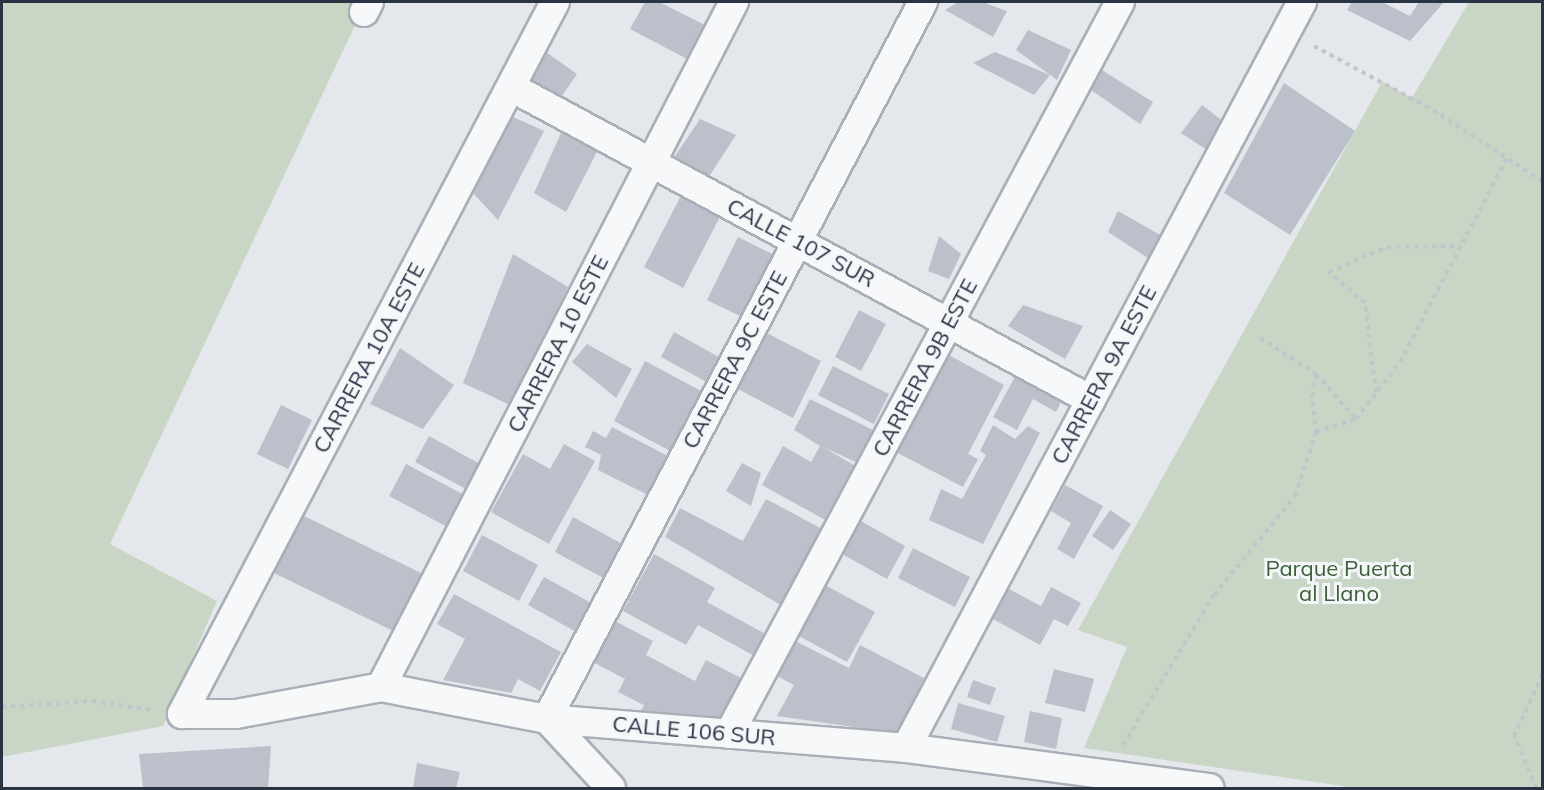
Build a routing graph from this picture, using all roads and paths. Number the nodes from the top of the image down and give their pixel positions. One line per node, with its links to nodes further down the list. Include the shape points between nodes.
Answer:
1 (555, 2): 7 (street, CARRERA 10A ESTE)
2 (734, 2): 9 (street, CARRERA 10 ESTE)
3 (923, 2): 11 (street, CARRERA 9C ESTE)
4 (1120, 2): 13 (street, CARRERA 9B ESTE)
5 (1302, 2): 6 (street, CARRERA 9A ESTE)
6 (1286, 32): 8 (path, via 1433,110); 17 (street, CARRERA 9A ESTE)
7 (511, 87): 9 (street, CALLE 107 SUR); 23 (street, CARRERA 10A ESTE)
8 (1507, 158): 10 (path); 12 (path)
9 (651, 163): 11 (street, CALLE 107 SUR); 21 (street, CARRERA 10 ESTE)
10 (1542, 182)
11 (798, 242): 13 (street, CALLE 107 SUR); 24 (street, CARRERA 9C ESTE)
12 (1460, 246): 16 (path, via 1428,316); 16 (path, via 1387,247 1329,272 1365,303)
13 (948, 323): 17 (street, CALLE 107 SUR); 25 (street, CARRERA 9B ESTE)
14 (1260, 338): 15 (path)
15 (1316, 374): 18 (path); 19 (path, via 1312,393)
16 (1376, 393): 18 (path)
17 (1091, 400): 26 (street, CARRERA 9A ESTE)
18 (1356, 419): 19 (path)
19 (1316, 432): 27 (path, via 1295,496 1214,595)
20 (1542, 675): 31 (path, via 1514,736)
21 (381, 687): 23 (street, CALLE 106 SUR, via 236,714); 24 (street, CALLE 106 SUR)
22 (2, 708): 23 (path, via 92,701)
23 (182, 714)
24 (547, 719): 25 (street, CALLE 106 SUR); 29 (street)
25 (729, 734): 26 (street, CALLE 106 SUR)
26 (906, 748): 28 (street, CALLE 106 SUR)
27 (1106, 777): 28 (street, CALLE 106 SUR); 30 (street, CALLE 106 SUR)
28 (1056, 778)
29 (612, 789)
30 (1209, 789)
31 (1537, 789)

